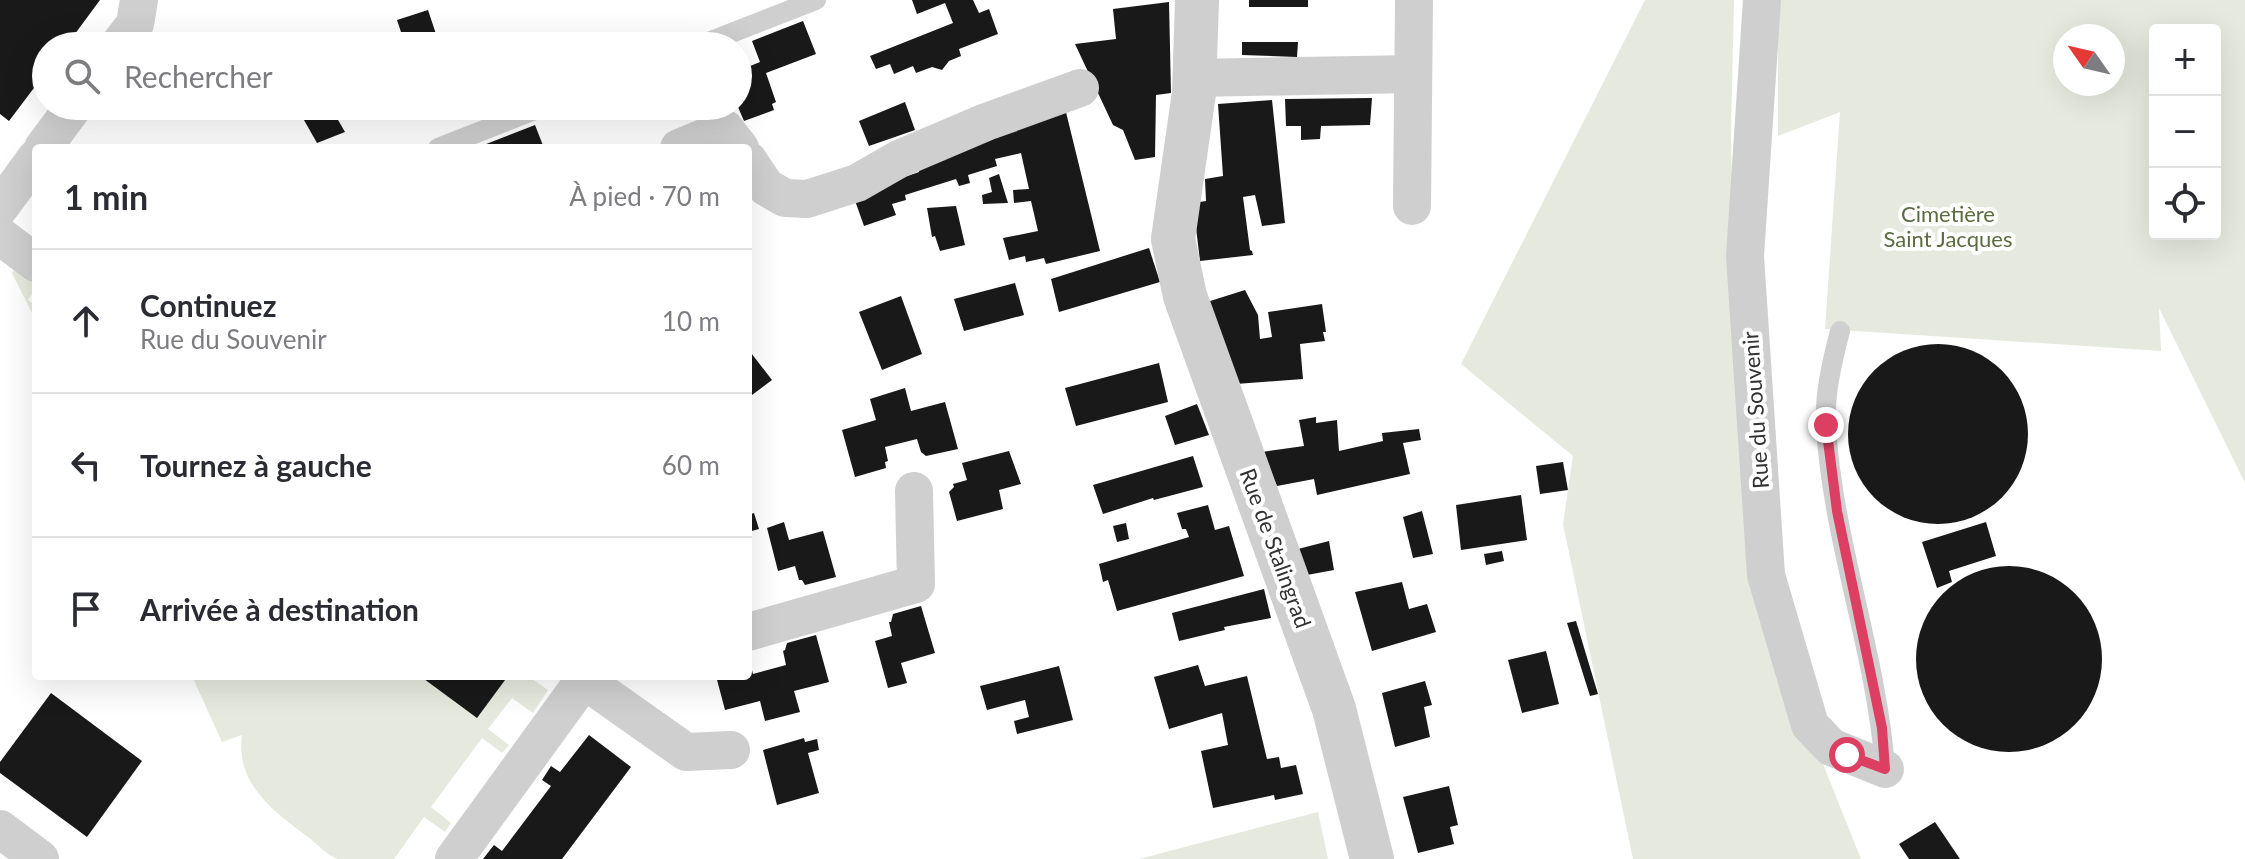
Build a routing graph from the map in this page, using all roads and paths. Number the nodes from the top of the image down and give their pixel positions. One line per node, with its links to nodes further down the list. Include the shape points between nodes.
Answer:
1 (139, 0): 6 (street)
2 (816, 0): 7 (lane)
3 (1197, 0): 9 (street, Rue de Stalingrad)
4 (1414, 0): 8 (street)
5 (1762, 0): 29 (street, Rue du Souvenir, via 1745,256 1766,575 1810,725 1831,747)
6 (129, 32)
7 (734, 32)
8 (1413, 74): 9 (street); 19 (street)
9 (1195, 78): 33 (street, Rue de Stalingrad, via 1173,239 1185,296 1334,709)
10 (1080, 88): 18 (street, via 899,159 857,183 807,199 785,198 766,187)
11 (64, 120): 13 (street)
12 (509, 120): 14 (lane)
13 (46, 144)
14 (448, 144)
15 (689, 144): 16 (street, via 725,129)
16 (737, 144)
17 (32, 163): 20 (street)
18 (752, 166)
19 (1412, 206)
20 (0, 207)
21 (0, 236): 22 (street)
22 (32, 260)
23 (1840, 331): 29 (lane, via 1830,369 1826,425)
24 (914, 491): 25 (street, via 916,584)
25 (752, 631)
26 (584, 680): 32 (street)
27 (590, 680): 28 (street, via 686,752)
28 (731, 750)
29 (1885, 769)
30 (0, 829): 31 (street)
31 (40, 859)
32 (454, 859)
33 (1372, 859)

